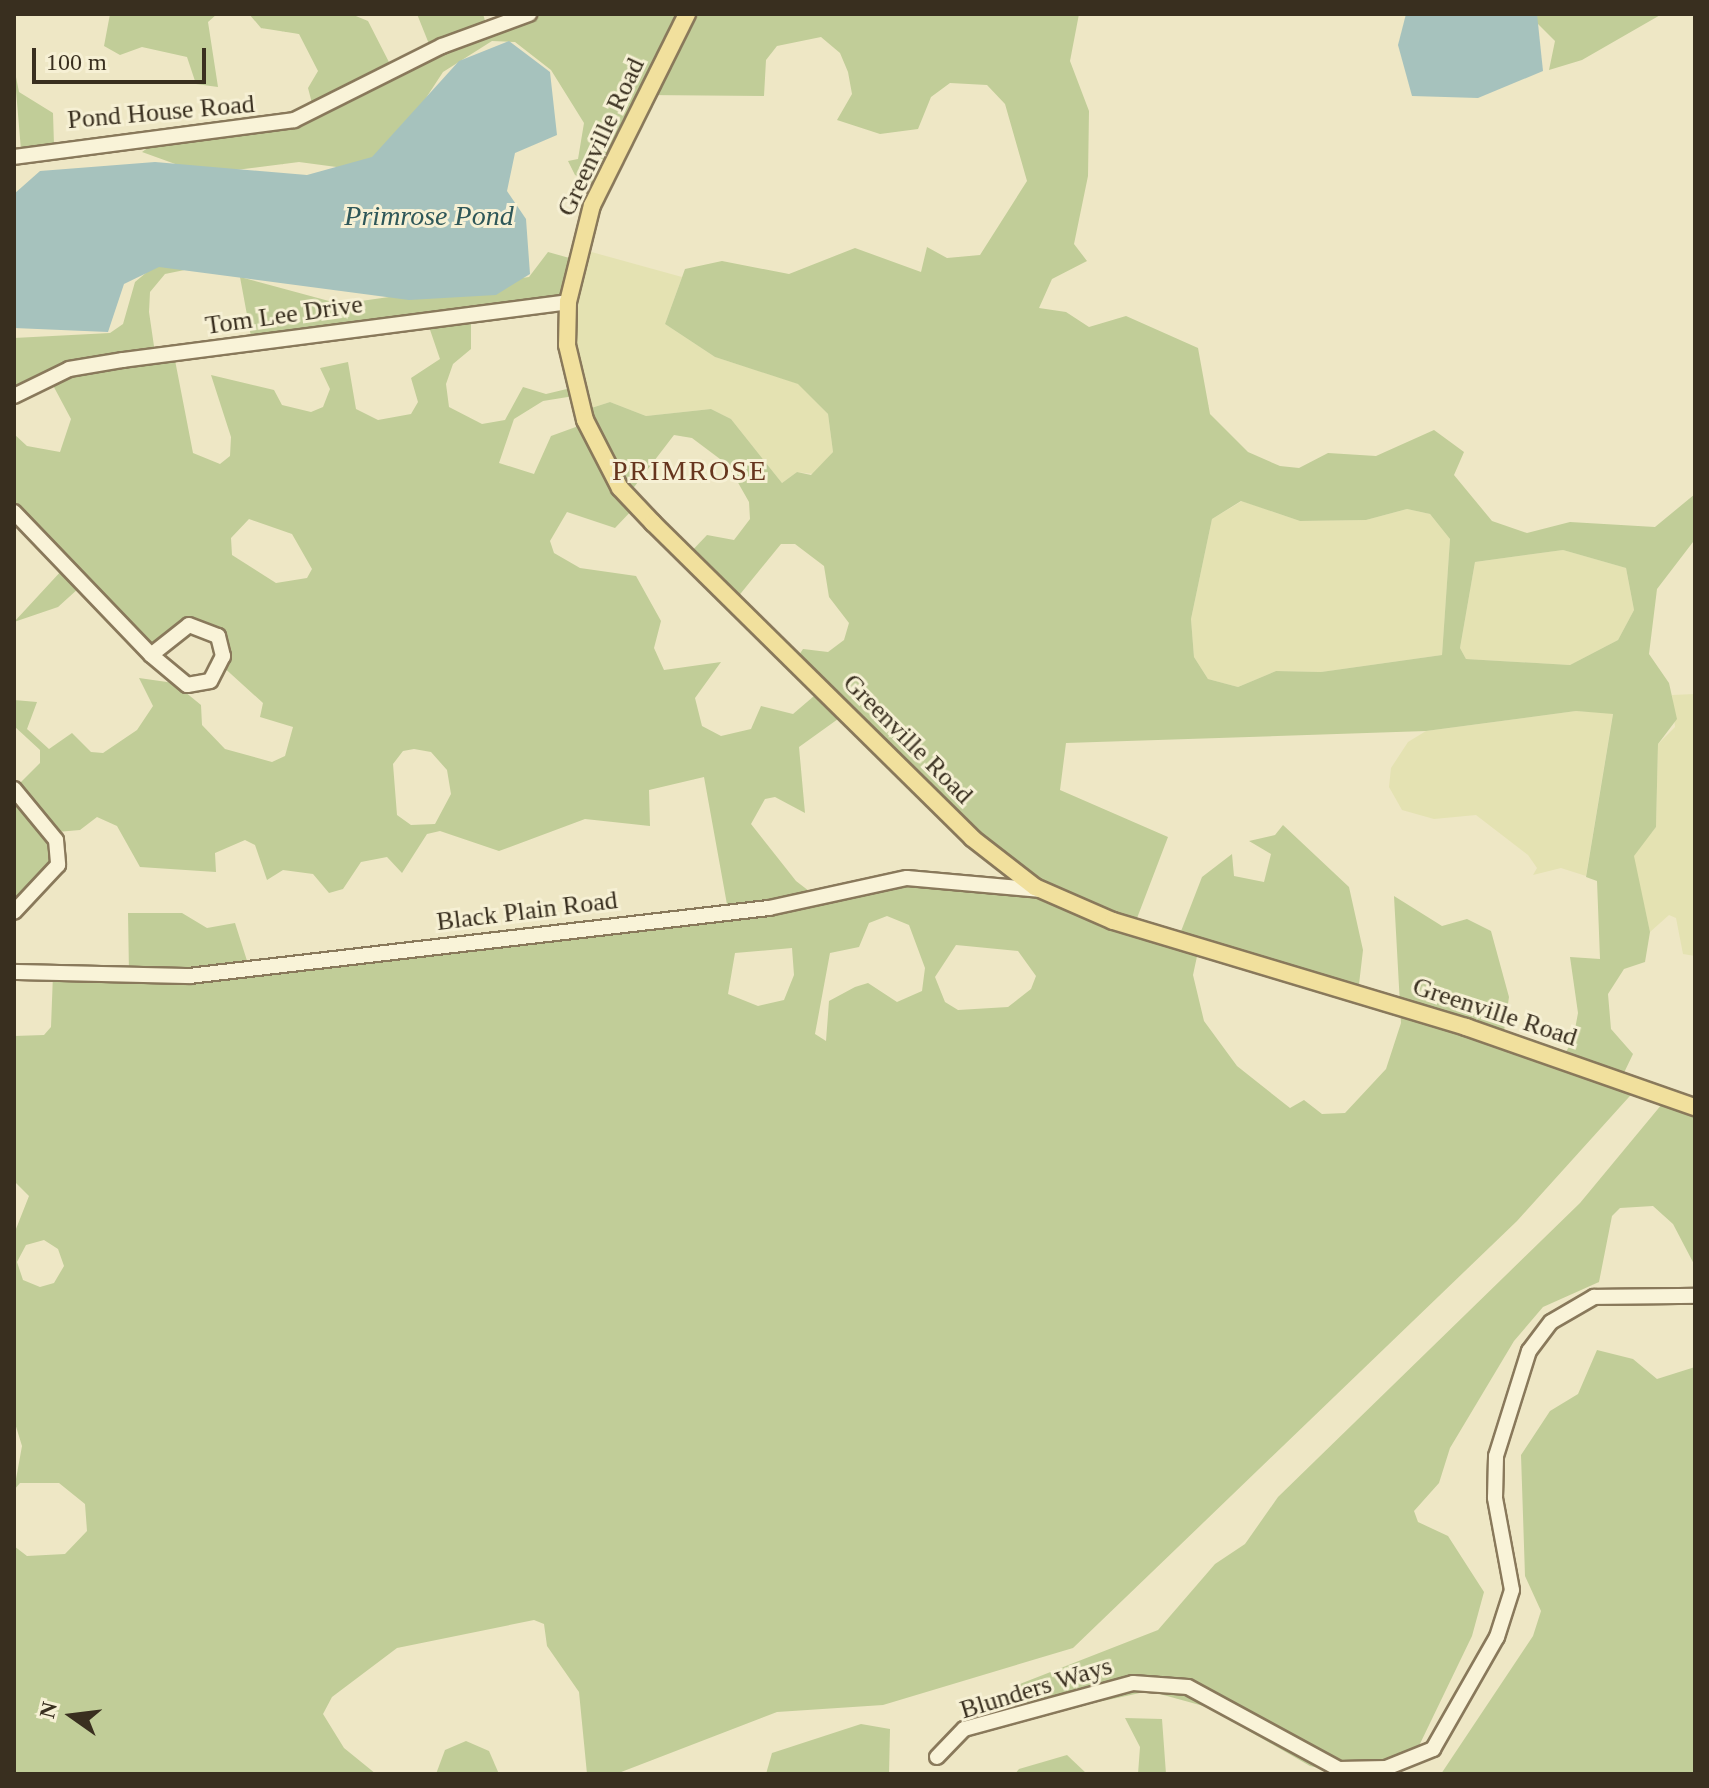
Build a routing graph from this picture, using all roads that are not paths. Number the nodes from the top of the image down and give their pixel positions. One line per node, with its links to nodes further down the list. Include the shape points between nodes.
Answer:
1 (529, 14): 3 (street, Pond House Road, via 442,46 294,120 211,136 48,147)
2 (687, 14): 4 (main road, Greenville Road, via 592,205)
3 (14, 157)
4 (568, 302): 5 (street, Tom Lee Drive, via 110,362 69,369); 9 (main road, Greenville Road, via 574,391 620,488 972,838)
5 (14, 396)
6 (14, 512): 7 (street)
7 (151, 655): 7 (street, via 187,685 210,681 223,656 218,636 189,625)
8 (14, 789): 10 (street, via 56,840 58,865)
9 (1043, 891): 11 (street, Black Plain Road, via 907,878 769,908 189,976); 12 (main road, Greenville Road, via 1113,921 1451,1022)
10 (14, 912)
11 (14, 972)
12 (1695, 1107)
13 (1695, 1296): 14 (street, Blunders Ways, via 1594,1297 1551,1322 1529,1351 1496,1456 1495,1498 1512,1590 1497,1637 1433,1749 1386,1768 1339,1769 1188,1687 1133,1683 964,1729)
14 (937, 1757)

